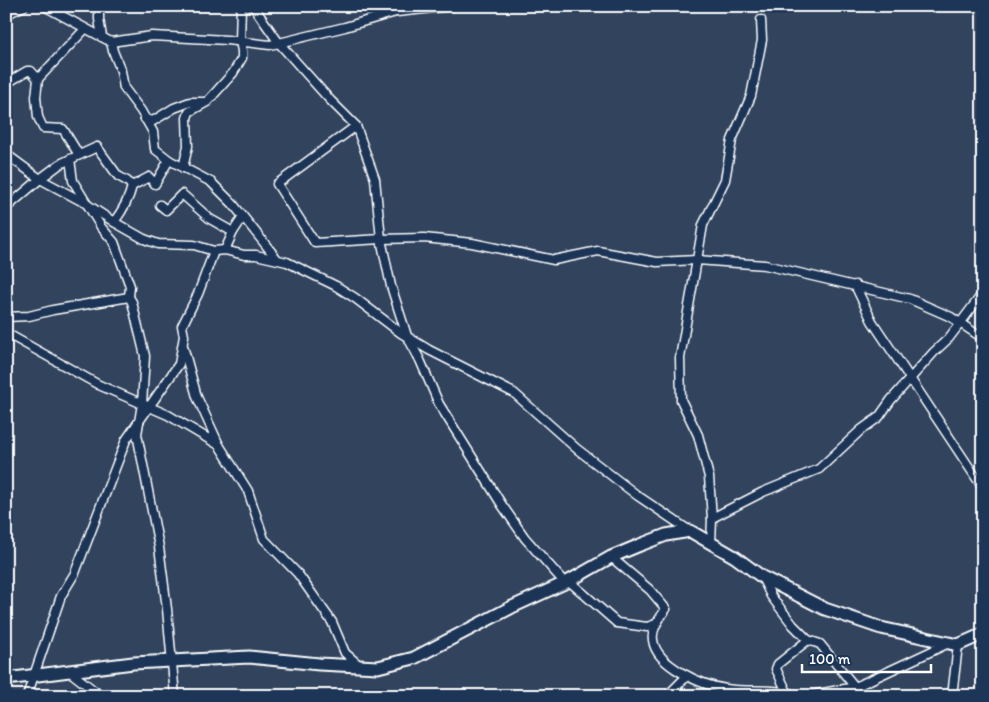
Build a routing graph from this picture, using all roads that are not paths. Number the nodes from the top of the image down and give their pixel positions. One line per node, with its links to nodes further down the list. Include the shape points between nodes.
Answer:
1 (24, 6): 9 (street)
2 (44, 6): 11 (street)
3 (99, 6): 12 (street)
4 (241, 6): 14 (street)
5 (253, 6): 15 (street)
6 (404, 6): 8 (street)
7 (452, 6): 8 (street)
8 (396, 12): 15 (street)
9 (6, 17)
10 (761, 20): 38 (street, via 762,40 751,96 732,140 724,180 703,225)
11 (85, 29): 12 (street); 17 (street)
12 (102, 37): 13 (street)
13 (111, 42): 14 (street, via 152,36); 19 (street, via 124,88)
14 (240, 42): 15 (street); 18 (street, via 239,64)
15 (278, 43): 20 (street)
16 (6, 76): 17 (street, via 12,80 31,71)
17 (38, 79): 22 (street, via 38,117 43,128 63,129)
18 (207, 102): 19 (street, via 190,102 153,121); 25 (street, via 189,112 188,146)
19 (145, 119): 24 (street, via 153,132 155,149)
20 (356, 126): 34 (street, via 374,179); 34 (street, via 277,184 315,243)
21 (6, 154): 26 (street)
22 (79, 155): 23 (street); 27 (street, via 97,147 118,176)
23 (70, 159): 26 (street); 28 (street, via 73,181)
24 (170, 160): 25 (street); 27 (street, via 155,184 149,176)
25 (183, 168): 31 (street, via 211,182)
26 (40, 179): 28 (street); 30 (street)
27 (132, 186): 32 (street, via 124,209)
28 (85, 203): 32 (street); 41 (street, via 114,242 130,286)
29 (160, 205): 33 (street, via 166,210 182,194 210,219)
30 (6, 208)
31 (243, 217): 33 (street); 37 (street)
32 (114, 222): 36 (street, via 158,244 194,245)
33 (233, 232): 35 (street)
34 (382, 239): 38 (street, via 424,238 472,243 554,260 598,251 657,262); 45 (street, via 391,286)
35 (225, 250): 36 (street); 37 (street)
36 (214, 251): 47 (street, via 182,326)
37 (277, 260): 45 (street, via 288,262 336,286)
38 (697, 260): 39 (street, via 766,265); 53 (street, via 680,358 682,400 698,435 708,477)
39 (855, 285): 43 (street, via 910,299); 48 (street, via 872,321)
40 (983, 293): 43 (street)
41 (129, 297): 42 (street, via 29,316); 49 (street, via 145,356)
42 (6, 317)
43 (960, 323): 46 (street); 48 (street)
44 (6, 333): 49 (street)
45 (406, 336): 54 (street, via 514,393 577,449); 58 (street, via 439,404 502,505 525,538)
46 (981, 338)
47 (182, 344): 49 (street, via 178,364); 51 (street, via 198,397)
48 (910, 378): 52 (street); 53 (street, via 879,417 819,469)
49 (146, 406): 50 (street); 51 (street)
50 (139, 422): 63 (street, via 137,434 158,547); 66 (street, via 126,440 75,573 61,596)
51 (219, 445): 64 (street, via 248,491 264,539 298,574 332,622 345,653)
52 (983, 488)
53 (712, 518): 55 (street)
54 (690, 531): 55 (street); 56 (street, via 666,536)
55 (711, 544): 57 (street)
56 (611, 557): 58 (street); 59 (street, via 650,590 666,609)
57 (762, 577): 61 (street, via 786,617); 62 (street, via 825,609 881,628)
58 (566, 582): 59 (street, via 617,623 647,627); 64 (street, via 414,658 378,667)
59 (656, 624): 67 (street, via 653,640 659,654)
60 (981, 637): 62 (street)
61 (808, 640): 69 (street, via 820,644); 71 (street, via 776,669)
62 (954, 644): 69 (street); 80 (street)
63 (172, 661): 64 (street, via 249,657); 65 (street); 74 (street)
64 (360, 666)
65 (69, 671): 66 (street); 73 (street)
66 (33, 675): 68 (street); 72 (street)
67 (687, 676): 70 (street, via 715,687); 75 (street)
68 (9, 677)
69 (854, 687): 78 (street); 79 (street)
70 (764, 689): 71 (street); 76 (street)
71 (788, 692): 77 (street)
72 (27, 696)
73 (101, 696)
74 (175, 696)
75 (667, 696)
76 (744, 696)
77 (798, 696)
78 (807, 696)
79 (862, 696)
80 (952, 696)

